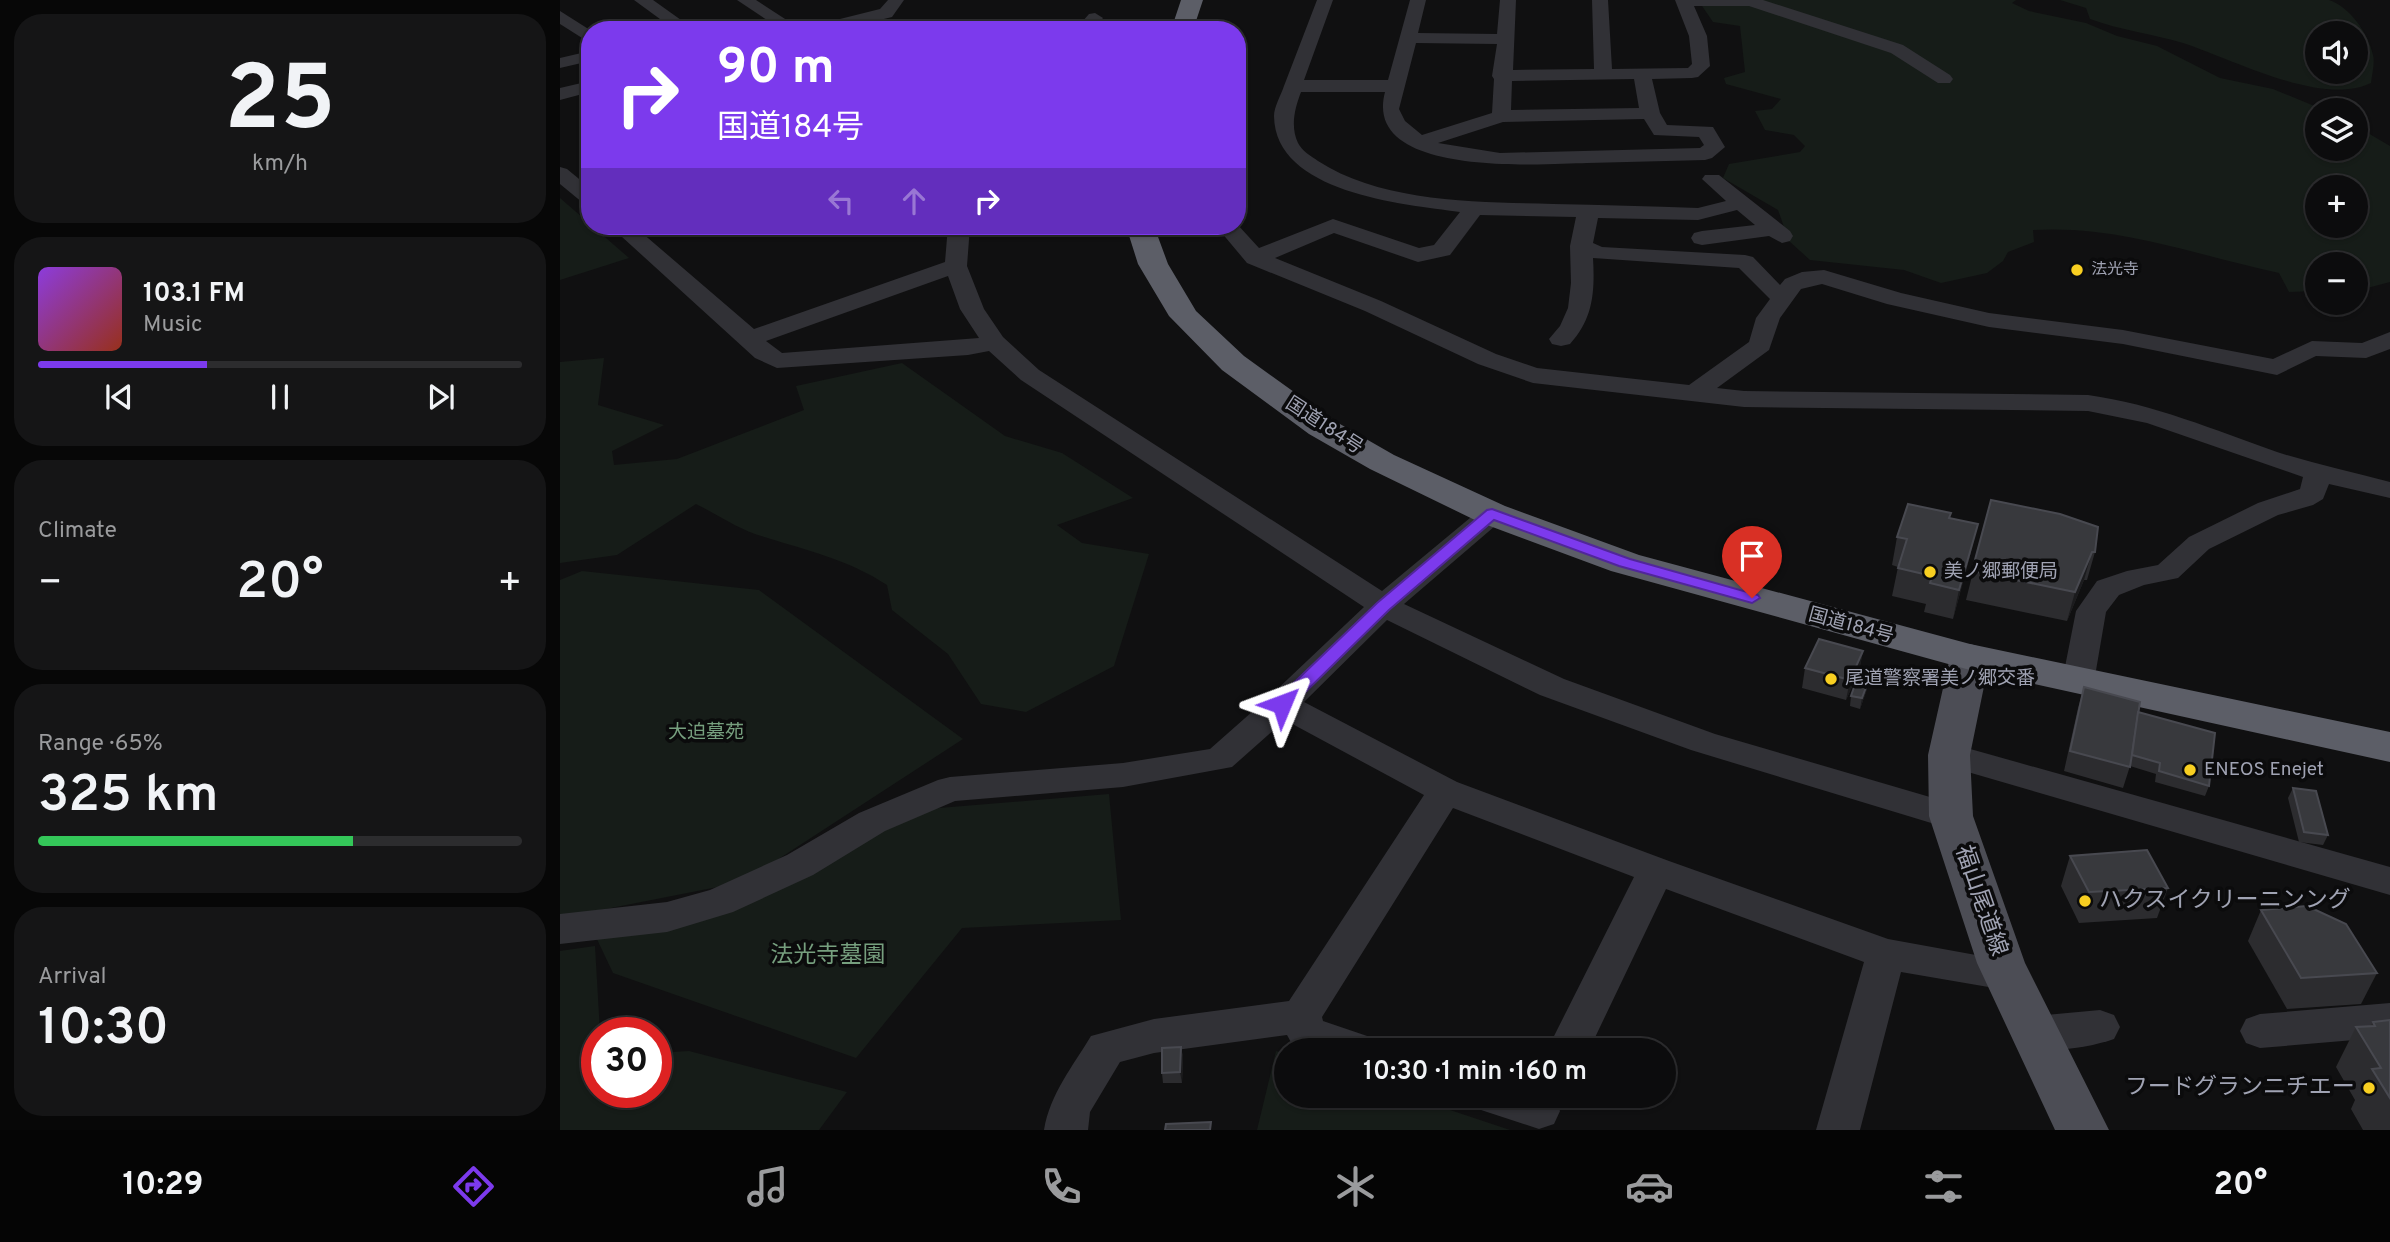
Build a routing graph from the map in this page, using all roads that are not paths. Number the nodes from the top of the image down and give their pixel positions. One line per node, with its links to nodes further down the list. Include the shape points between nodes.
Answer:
1 (642, 0): 13 (street)
2 (745, 0): 14 (street)
3 (896, 0): 12 (street, via 886,13)
4 (1192, 0): 16 (highway)
5 (1325, 0): 26 (street)
6 (1418, 0): 18 (street)
7 (1508, 0): 19 (street)
8 (1600, 0): 22 (street)
9 (1684, 1): 23 (street, via 1699,36 1701,66 1692,73); 25 (street, via 1750,1 1898,50)
10 (855, 5): 12 (street)
11 (560, 16): 17 (street)
12 (874, 16): 15 (street)
13 (674, 21)
14 (779, 21)
15 (854, 21)
16 (1185, 21)
17 (581, 31)
18 (1409, 38): 19 (street); 27 (street)
19 (1505, 39): 24 (street)
20 (581, 58): 21 (street)
21 (560, 63)
22 (1603, 74): 23 (street); 24 (street)
23 (1642, 74): 30 (street)
24 (1502, 76): 31 (street)
25 (1944, 79)
26 (1295, 86): 27 (street); 37 (street, via 1283,114 1283,129 1298,156 1360,188)
27 (1396, 86): 32 (street, via 1390,109 1396,127)
28 (581, 88): 29 (street)
29 (560, 94)
30 (1650, 113): 31 (street); 32 (street, via 1661,131 1706,131 1715,147 1704,154 1500,159 1447,152)
31 (1501, 116): 32 (street)
32 (1422, 142)
33 (560, 173): 35 (street)
34 (1712, 179): 36 (street)
35 (581, 191)
36 (1741, 203): 38 (street, via 1698,214); 43 (street, via 1777,232)
37 (1474, 208): 38 (street); 45 (street, via 1441,250 1418,255 1333,226)
38 (1588, 213): 44 (street)
39 (631, 235): 48 (street)
40 (958, 235): 46 (street)
41 (1143, 235): 55 (highway, 国道184号, via 1153,264 1184,316 1233,363 1321,427 1382,462)
42 (1235, 235): 45 (street)
43 (1702, 239)
44 (1581, 246): 47 (street, via 1598,253 1745,262); 49 (street, via 1582,302 1570,331)
45 (1255, 258): 52 (street, via 1514,370)
46 (956, 266): 48 (street); 51 (street, via 972,309)
47 (1783, 298): 50 (street, via 1793,285 1824,277 1989,320 2123,337 2277,367 2312,348 2366,351); 52 (street, via 1769,318 1760,345)
48 (750, 338): 51 (street, via 777,361 968,348)
49 (1561, 339)
50 (2390, 339)
51 (994, 342): 56 (street, via 1030,375)
52 (1696, 392): 53 (street, via 1744,399 2120,406)
53 (2318, 472): 54 (street); 58 (street, via 2313,493 2303,499 2268,509 2209,538 2167,572 2108,588 2091,611)
54 (2390, 490)
55 (1492, 514): 56 (street); 57 (highway, 国道184号, via 1625,563)
56 (1383, 606): 59 (street); 63 (street, via 1564,692 1703,742)
57 (1970, 657): 58 (highway, 国道184号); 61 (main road, 福山尾道線)
58 (2078, 682): 60 (highway, 国道184号)
59 (1282, 704): 62 (street); 66 (street, via 1220,759 1123,775 950,789 872,822 800,865 720,902 667,918)
60 (2390, 747)
61 (1949, 755): 63 (main road, 福山尾道線); 65 (street)
62 (1446, 791): 64 (street); 69 (street)
63 (1951, 816): 68 (main road, 福山尾道線)
64 (1656, 871): 67 (street); 75 (street)
65 (2390, 881)
66 (560, 929)
67 (1886, 954): 68 (street); 77 (street)
68 (2006, 974): 73 (main road, 福山尾道線)
69 (1301, 1016): 74 (street, via 1306,1032); 76 (street, via 1154,1036 1106,1048 1069,1109)
70 (2390, 1020): 72 (street)
71 (2100, 1027): 73 (street)
72 (2260, 1031)
73 (2035, 1033): 78 (main road, 福山尾道線)
74 (1323, 1038)
75 (1574, 1038)
76 (1066, 1130)
77 (1838, 1130)
78 (2082, 1130)

